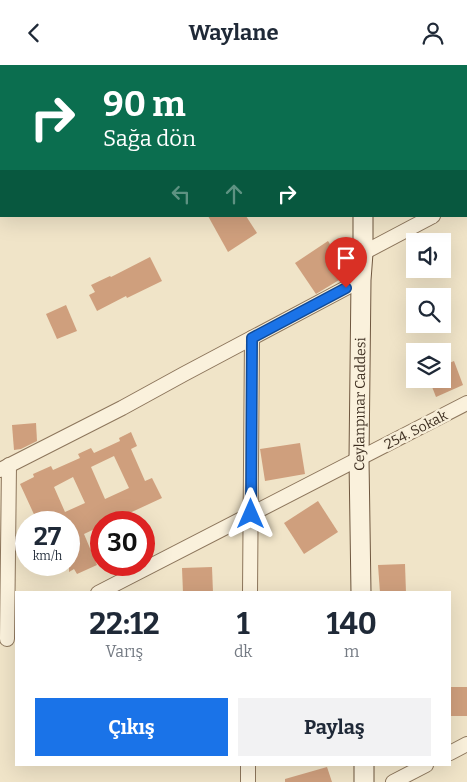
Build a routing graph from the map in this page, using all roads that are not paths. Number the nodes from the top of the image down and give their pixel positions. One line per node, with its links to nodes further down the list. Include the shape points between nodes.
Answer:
1 (363, 217): 3 (main road, Ceylanpınar Caddesi)
2 (432, 217): 3 (street)
3 (363, 253): 4 (main road, Ceylanpınar Caddesi)
4 (361, 280): 5 (street); 7 (main road, Ceylanpınar Caddesi)
5 (252, 338): 8 (street); 9 (street)
6 (467, 403): 7 (street, 254. Sokak)
7 (359, 459): 9 (street, 254. Sokak); 12 (main road, Ceylanpınar Caddesi)
8 (4, 467): 13 (street)
9 (251, 514): 10 (street, 254. Sokak); 11 (street)
10 (102, 591)
11 (250, 591)
12 (361, 591)
13 (8, 639)
14 (467, 744): 15 (street)
15 (451, 752)
16 (248, 766): 19 (street)
17 (364, 766): 20 (main road)
18 (424, 766): 21 (street)
19 (248, 782)
20 (364, 782)
21 (392, 782)

